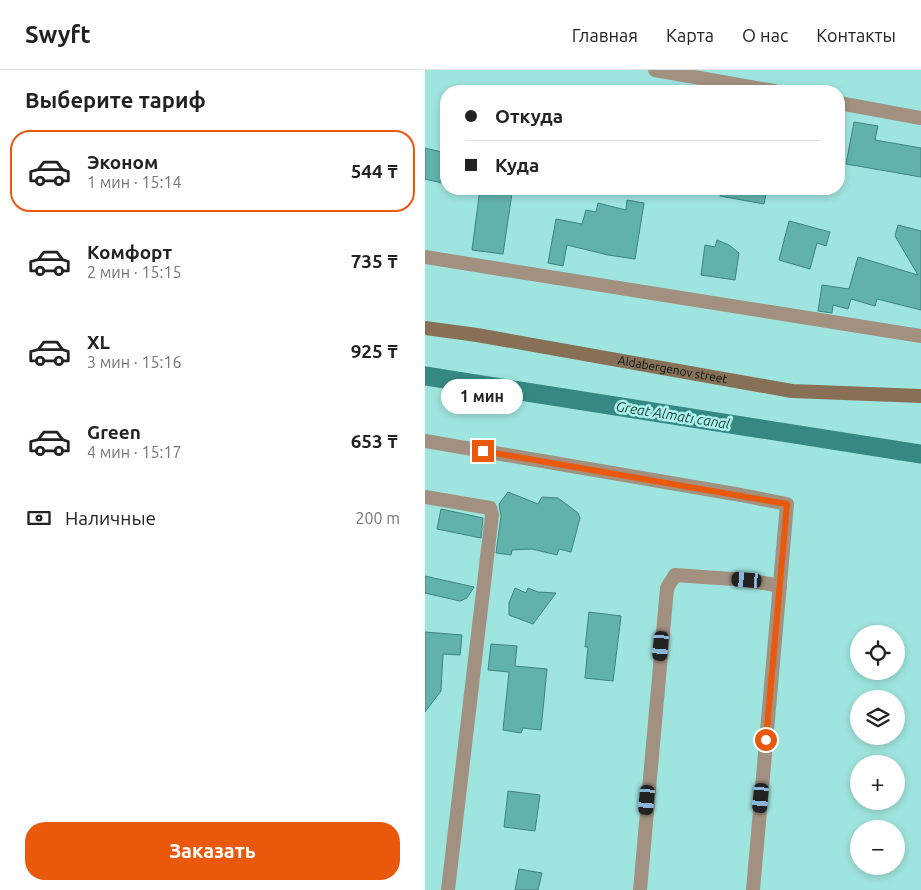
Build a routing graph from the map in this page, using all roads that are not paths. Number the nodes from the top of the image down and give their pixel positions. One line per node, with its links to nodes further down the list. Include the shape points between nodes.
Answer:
1 (655, 70): 2 (street)
2 (740, 85)
3 (845, 104): 4 (street)
4 (921, 118)
5 (425, 256): 7 (street)
6 (425, 328): 8 (main road, Aldabergenov street, via 792,391)
7 (921, 336)
8 (921, 396)
9 (425, 441): 11 (street, via 787,504)
10 (425, 497): 12 (street, via 490,508 492,515)
11 (780, 586): 13 (street, via 747,580 675,575 667,588); 14 (street)
12 (448, 890)
13 (640, 890)
14 (753, 890)

